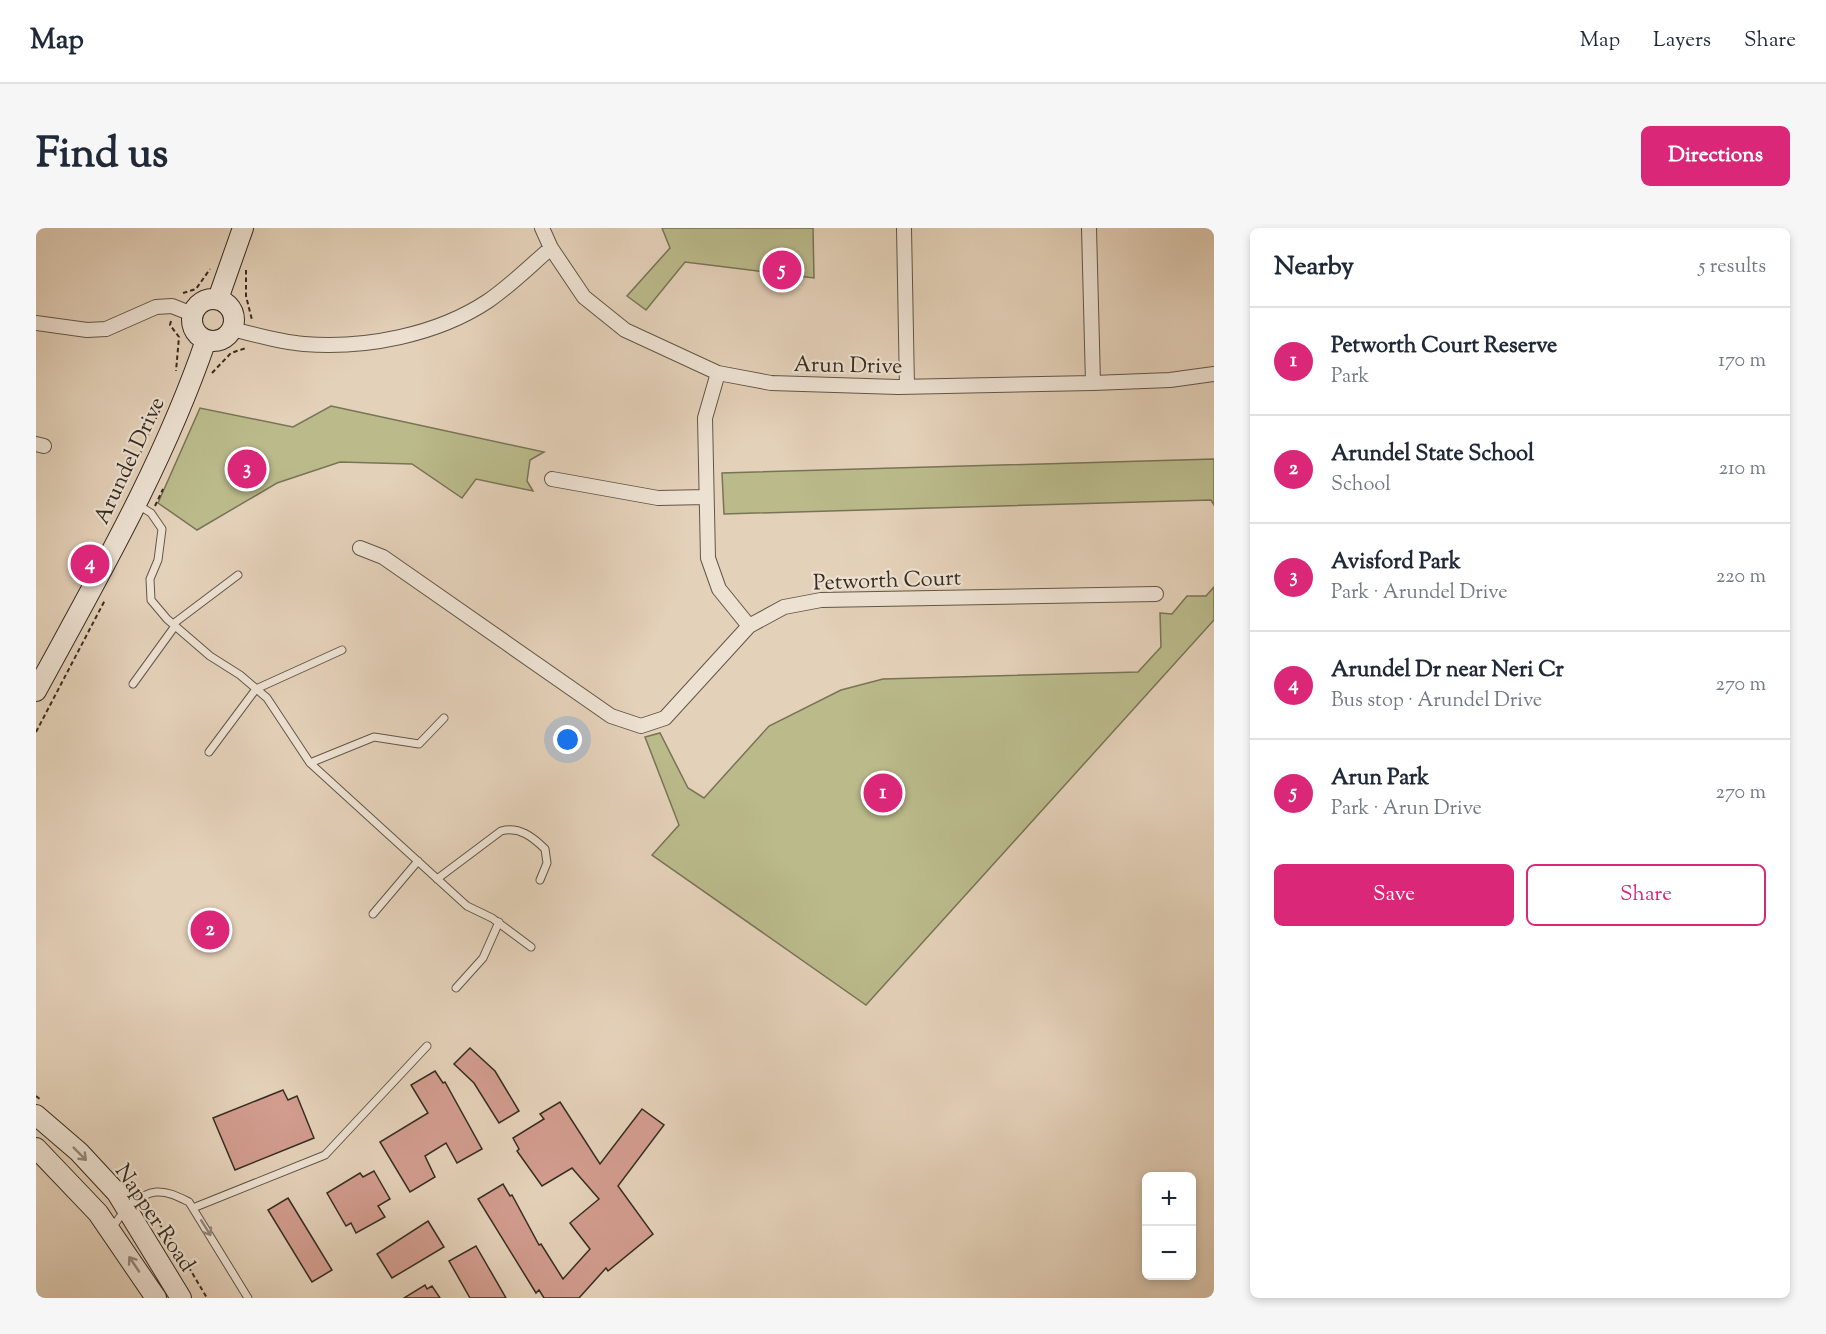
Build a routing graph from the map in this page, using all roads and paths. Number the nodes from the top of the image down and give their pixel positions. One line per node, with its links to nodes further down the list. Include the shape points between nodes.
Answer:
1 (243, 228): 9 (main road)
2 (542, 228): 5 (street, Arun Drive)
3 (904, 228): 22 (street)
4 (1089, 228): 21 (street)
5 (551, 248): 14 (street, via 488,301 440,326 349,344 303,344); 17 (street, Arun Drive, via 584,297 625,330)
6 (215, 262): 8 (path, via 196,289)
7 (247, 265): 12 (path, via 246,296)
8 (183, 293)
9 (218, 299): 10 (main road, via 202,302); 14 (main road, via 230,308)
10 (192, 314): 13 (street, via 172,306 156,307 106,329); 15 (main road, via 194,330)
11 (171, 321): 19 (path, via 180,346)
12 (252, 321)
13 (36, 323)
14 (232, 329): 15 (main road, via 221,340)
15 (206, 340): 27 (main road, Arundel Drive)
16 (246, 348): 20 (path, via 231,353)
17 (718, 373): 22 (street, Arun Drive, via 771,383); 26 (street, via 705,418)
18 (1214, 374): 21 (street, Arun Drive)
19 (174, 376)
20 (208, 379)
21 (1093, 383): 22 (street, Arun Drive)
22 (908, 387)
23 (164, 402): 24 (path)
24 (129, 478)
25 (552, 479): 26 (street, via 658,498)
26 (706, 497): 32 (street, via 708,558 719,589)
27 (136, 504): 31 (lane, via 151,513 162,529 158,560 150,579 151,600); 36 (main road, Arundel Drive)
28 (360, 548): 32 (street, Petworth Court, via 384,557 611,716 641,726 665,718)
29 (238, 575): 31 (lane)
30 (1156, 594): 32 (street, Petworth Court, via 821,600 784,607)
31 (174, 625): 34 (lane); 35 (lane)
32 (749, 626)
33 (342, 650): 35 (lane)
34 (133, 684)
35 (256, 690): 38 (lane); 39 (lane, via 267,698)
36 (36, 691)
37 (444, 718): 39 (lane, via 419,744 374,737)
38 (209, 752)
39 (310, 763): 40 (lane)
40 (418, 861): 41 (lane); 43 (lane)
41 (437, 879): 42 (lane, via 501,831 511,828 546,849 547,863); 44 (lane, via 466,906)
42 (540, 880)
43 (373, 914)
44 (499, 922): 45 (lane); 46 (lane, via 483,958)
45 (531, 947)
46 (456, 988)
47 (427, 1046): 51 (lane, via 325,1155)
48 (36, 1115): 50 (main road, Napper Road, one-way to 50, via 79,1152)
49 (36, 1148): 52 (main road, Napper Road)
50 (126, 1208): 51 (lane, via 154,1192 173,1194); 52 (lane); 54 (main road, Napper Road)
51 (193, 1208): 55 (lane, one-way to 55)
52 (111, 1230): 53 (main road, Napper Road, one-way to 52)
53 (156, 1298)
54 (182, 1298)
55 (248, 1298)

